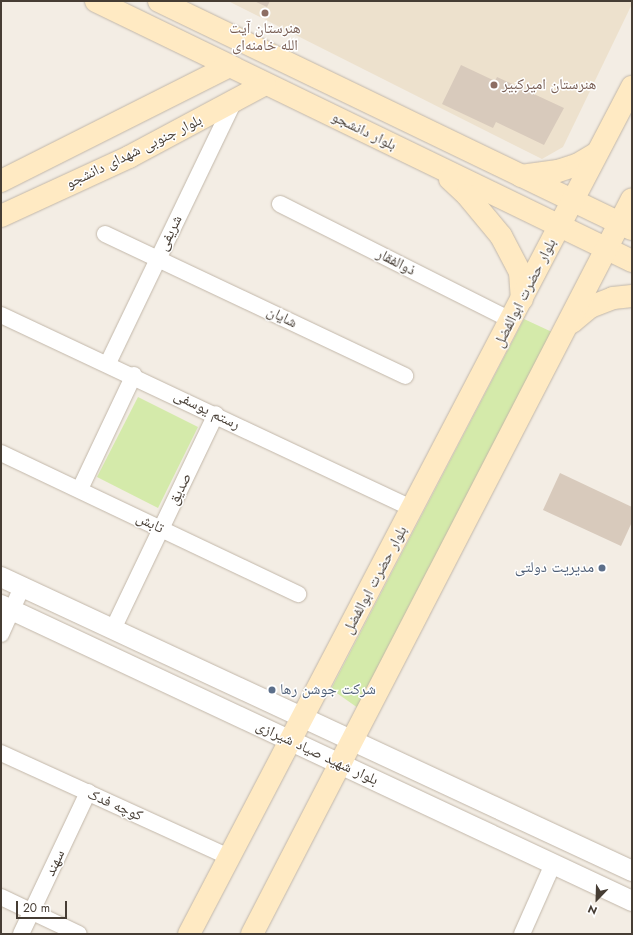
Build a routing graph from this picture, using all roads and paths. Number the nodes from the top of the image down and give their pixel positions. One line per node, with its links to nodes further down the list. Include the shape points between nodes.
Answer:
1 (96, 1): 3 (main road, بلوار دانشجو)
2 (159, 1): 11 (main road, بلوار دانشجو)
3 (230, 66): 4 (main road, بلوار دانشجو); 7 (main road)
4 (265, 84): 6 (main road, بلوار جنوبی شهدای دانشجو); 10 (main road, بلوار دانشجو)
5 (632, 87): 8 (main road, بلوار حضرت ابوالفضل)
6 (232, 103): 9 (main road, بلوار جنوبی شهدای دانشجو); 21 (street, شریفی)
7 (116, 123): 9 (main road, via 129,138 132,147); 12 (main road)
8 (597, 153): 11 (main road, via 558,171); 14 (main road, بلوار حضرت ابوالفضل)
9 (129, 157): 16 (main road, بلوار جنوبی شهدای دانشجو)
10 (436, 166): 17 (main road, بلوار دانشجو); 24 (main road, via 467,195 500,236 520,272)
11 (521, 176): 14 (main road, بلوار دانشجو)
12 (1, 181)
13 (632, 199): 18 (main road)
14 (573, 201): 17 (main road, بلوار حضرت ابوالفضل); 18 (main road, بلوار دانشجو)
15 (280, 204): 26 (street, ذوالفقار)
16 (1, 216)
17 (560, 226): 20 (main road, بلوار دانشجو); 24 (main road, بلوار حضرت ابوالفضل)
18 (626, 227): 20 (main road)
19 (105, 234): 21 (street, شایان)
20 (607, 249): 22 (main road, بلوار دانشجو); 27 (main road)
21 (158, 258): 28 (street, شریفی); 30 (street, شایان)
22 (632, 261)
23 (632, 296): 27 (main road, via 613,298 590,307)
24 (522, 300): 26 (main road, بلوار حضرت ابوالفضل)
25 (1, 315): 28 (street, رستم یوسفی)
26 (511, 320): 34 (main road, بلوار حضرت ابوالفضل)
27 (569, 324): 43 (main road)
28 (108, 363): 29 (street, رستم یوسفی)
29 (134, 375): 31 (street, رستم یوسفی); 33 (street)
30 (405, 376)
31 (216, 414): 34 (street, رستم یوسفی); 35 (street, صدیق)
32 (1, 453): 33 (street, تابش)
33 (80, 489): 35 (street, تابش)
34 (412, 508): 42 (main road, بلوار حضرت ابوالفضل)
35 (162, 529): 38 (street, تابش); 40 (street, صدیق)
36 (1, 577): 37 (street, بلوار شهید صیاد شیرازی)
37 (22, 587): 39 (street); 40 (street, بلوار شهید صیاد شیرازی)
38 (298, 594)
39 (7, 608): 41 (street); 44 (street, بلوار شهید صیاد شیرازی)
40 (113, 629): 42 (street, بلوار شهید صیاد شیرازی)
41 (1, 634)
42 (304, 718): 43 (street, بلوار شهید صیاد شیرازی); 44 (main road, بلوار حضرت ابوالفضل)
43 (352, 740): 46 (main road); 50 (street, بلوار شهید صیاد شیرازی)
44 (291, 741): 46 (street, بلوار شهید صیاد شیرازی); 48 (main road, بلوار حضرت ابوالفضل)
45 (1, 753): 47 (street, کوچه فدک)
46 (340, 764): 49 (street, بلوار شهید صیاد شیرازی); 57 (main road)
47 (88, 792): 48 (street, کوچه فدک); 53 (street, سهند)
48 (230, 857): 56 (main road, بلوار حضرت ابوالفضل)
49 (553, 864): 52 (street, بلوار شهید صیاد شیرازی); 58 (street)
50 (632, 870)
51 (1, 897): 53 (street)
52 (632, 901)
53 (32, 912): 54 (street, سهند); 55 (street)
54 (21, 934)
55 (79, 934)
56 (188, 934)
57 (252, 934)
58 (522, 934)

